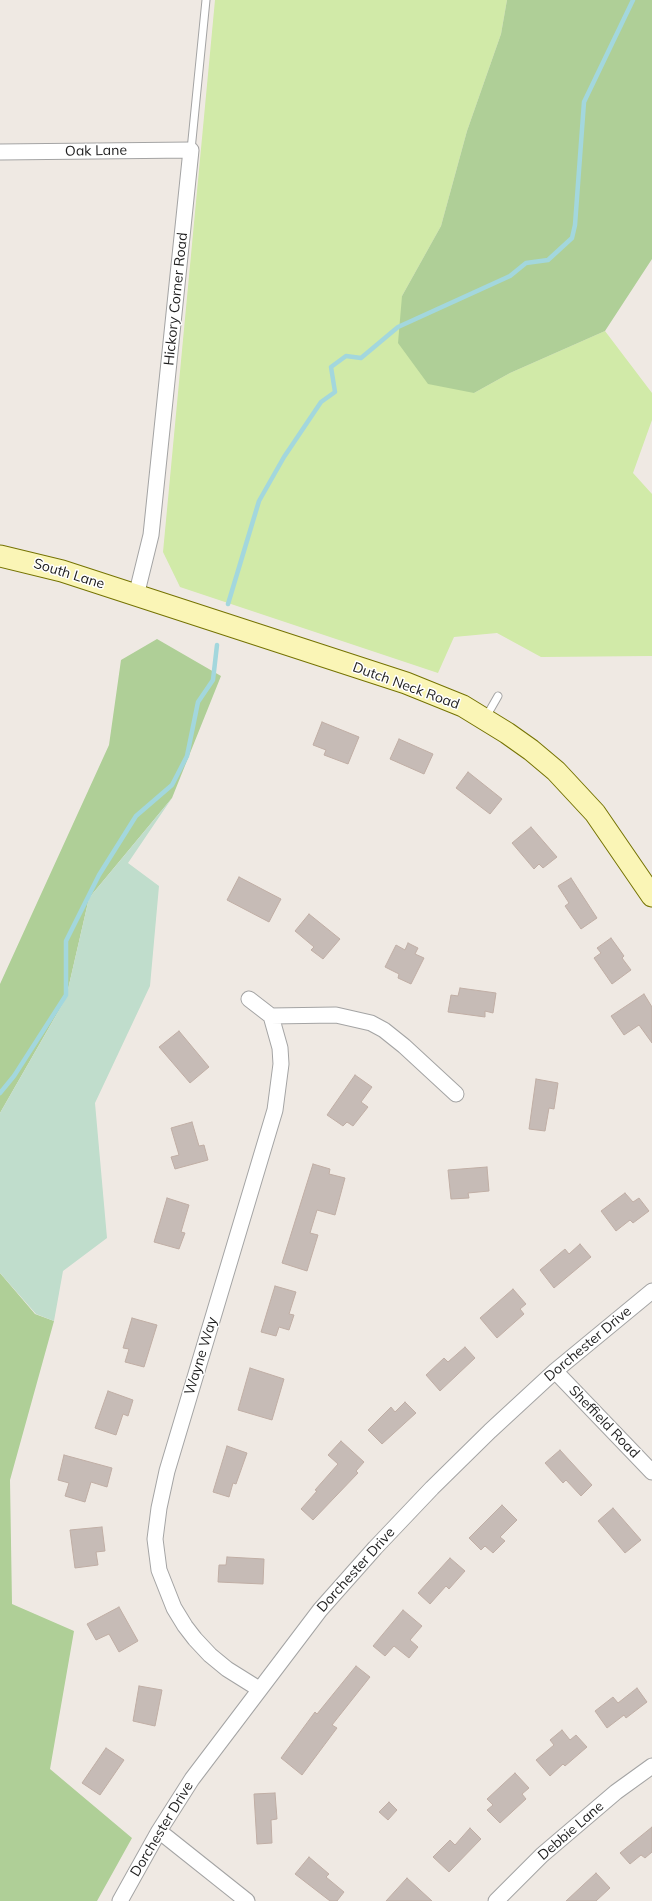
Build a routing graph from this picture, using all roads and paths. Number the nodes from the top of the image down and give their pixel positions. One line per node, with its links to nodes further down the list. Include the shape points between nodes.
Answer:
1 (206, 0): 2 (lane, Hickory Corner Road)
2 (191, 150): 3 (street, Oak Lane); 5 (street, Hickory Corner Road, via 151,535)
3 (0, 152)
4 (0, 556): 5 (street, South Lane, via 56,570)
5 (136, 596): 7 (street, Dutch Neck Road, via 406,683 463,706)
6 (498, 696): 7 (lane)
7 (485, 719): 8 (street, Dutch Neck Road, via 532,750 577,792 615,841)
8 (652, 896)
9 (249, 1000): 10 (street)
10 (271, 1016): 11 (street, via 336,1015 371,1023 404,1046); 15 (street, Wayne Way, via 280,1048 275,1110 167,1471 155,1539 159,1570 174,1608 185,1626 210,1655)
11 (456, 1094)
12 (652, 1291): 13 (street, Dorchester Drive)
13 (555, 1371): 14 (street, Sheffield Road); 15 (street, Dorchester Drive, via 490,1431 374,1548 320,1610)
14 (652, 1472)
15 (259, 1689): 17 (street, Dorchester Drive, via 192,1779)
16 (652, 1766): 20 (street, Debbie Lane, via 616,1792 542,1855)
17 (159, 1831): 18 (street, Dorchester Drive); 19 (street)
18 (120, 1901)
19 (247, 1901)
20 (496, 1901)

